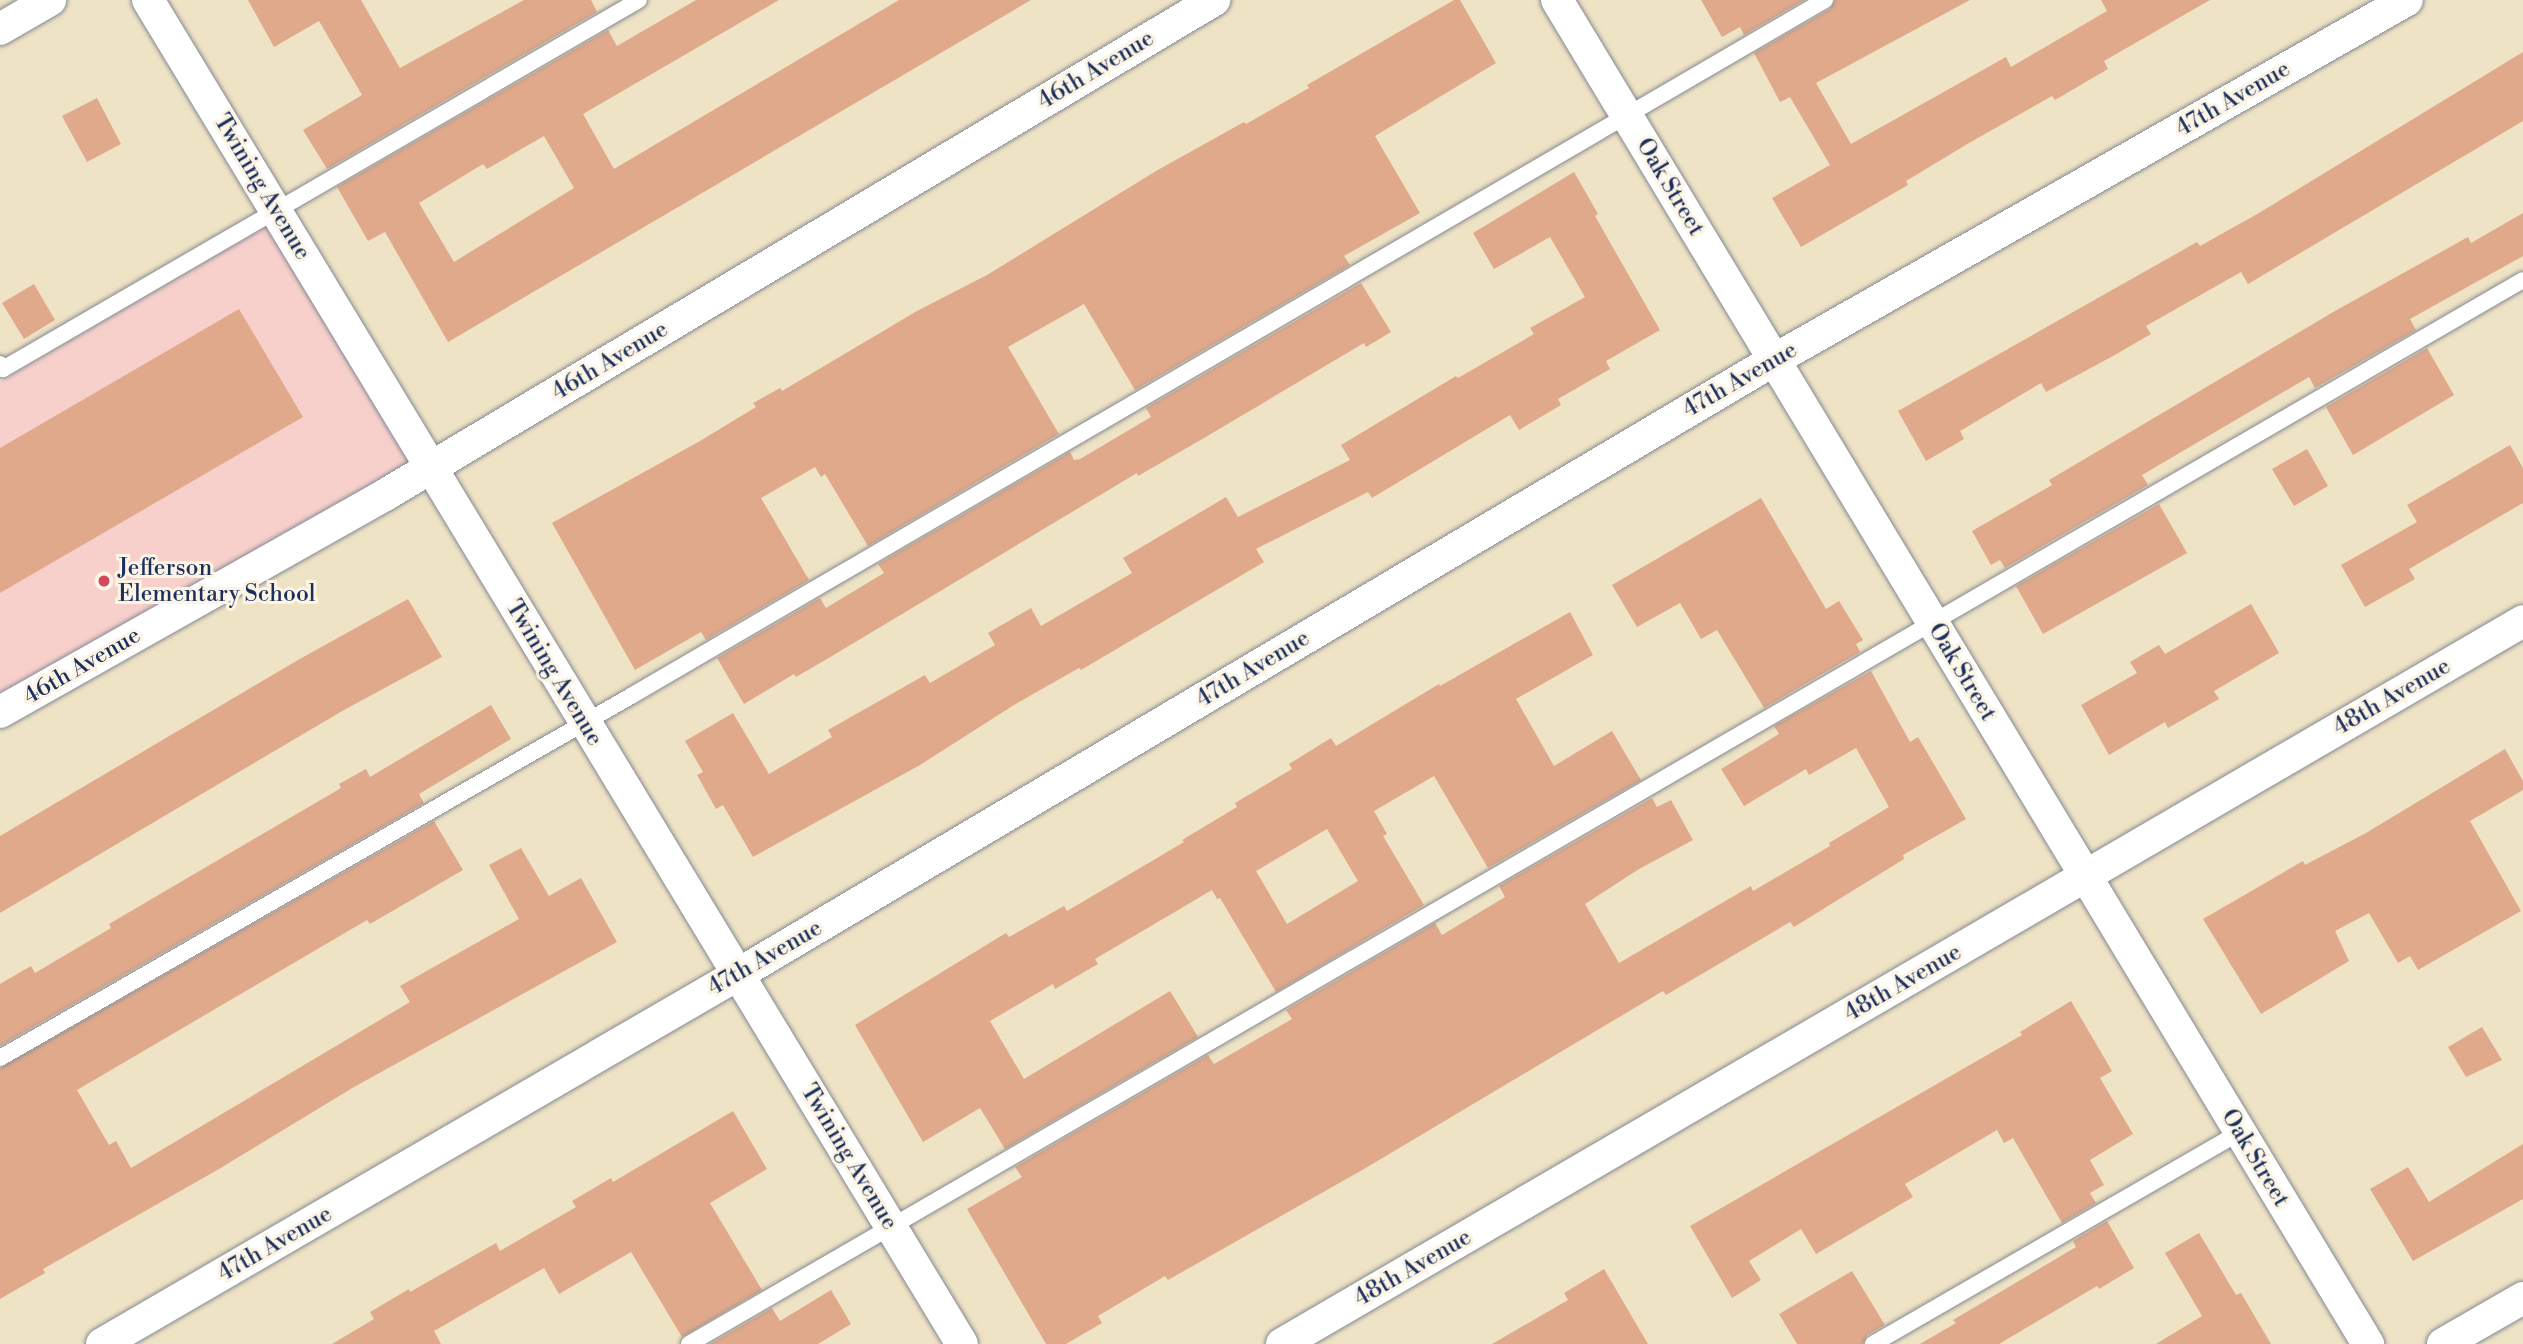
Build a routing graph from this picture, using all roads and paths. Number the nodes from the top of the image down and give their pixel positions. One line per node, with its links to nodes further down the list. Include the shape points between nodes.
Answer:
1 (50, 0): 8 (street)
2 (148, 0): 10 (street, Twining Avenue)
3 (639, 0): 10 (lane)
4 (1214, 0): 14 (street, 46th Avenue)
5 (1557, 0): 9 (street, Oak Street)
6 (1825, 0): 9 (lane)
7 (2407, 0): 12 (street, 47th Avenue)
8 (0, 29)
9 (1627, 116): 12 (street, Oak Street); 18 (lane)
10 (275, 209): 13 (lane, via 3,369); 14 (street, Twining Avenue)
11 (2523, 280): 16 (lane)
12 (1774, 360): 16 (street, Oak Street); 20 (street, 47th Avenue)
13 (0, 364)
14 (430, 468): 17 (street, 46th Avenue); 18 (street, Twining Avenue)
15 (2523, 621): 19 (street, 48th Avenue)
16 (1932, 623): 19 (street, Oak Street); 23 (lane)
17 (0, 712)
18 (584, 723): 20 (street, Twining Avenue); 21 (lane)
19 (2084, 878): 22 (street, Oak Street); 28 (street, 48th Avenue)
20 (737, 975): 23 (street, Twining Avenue); 25 (street, 47th Avenue)
21 (0, 1058)
22 (2240, 1132): 29 (lane); 30 (street, Oak Street)
23 (891, 1226): 26 (lane); 27 (street, Twining Avenue)
24 (2523, 1298): 31 (street)
25 (103, 1344)
26 (688, 1344)
27 (962, 1344)
28 (1282, 1344)
29 (1873, 1344)
30 (2368, 1344)
31 (2444, 1344)

